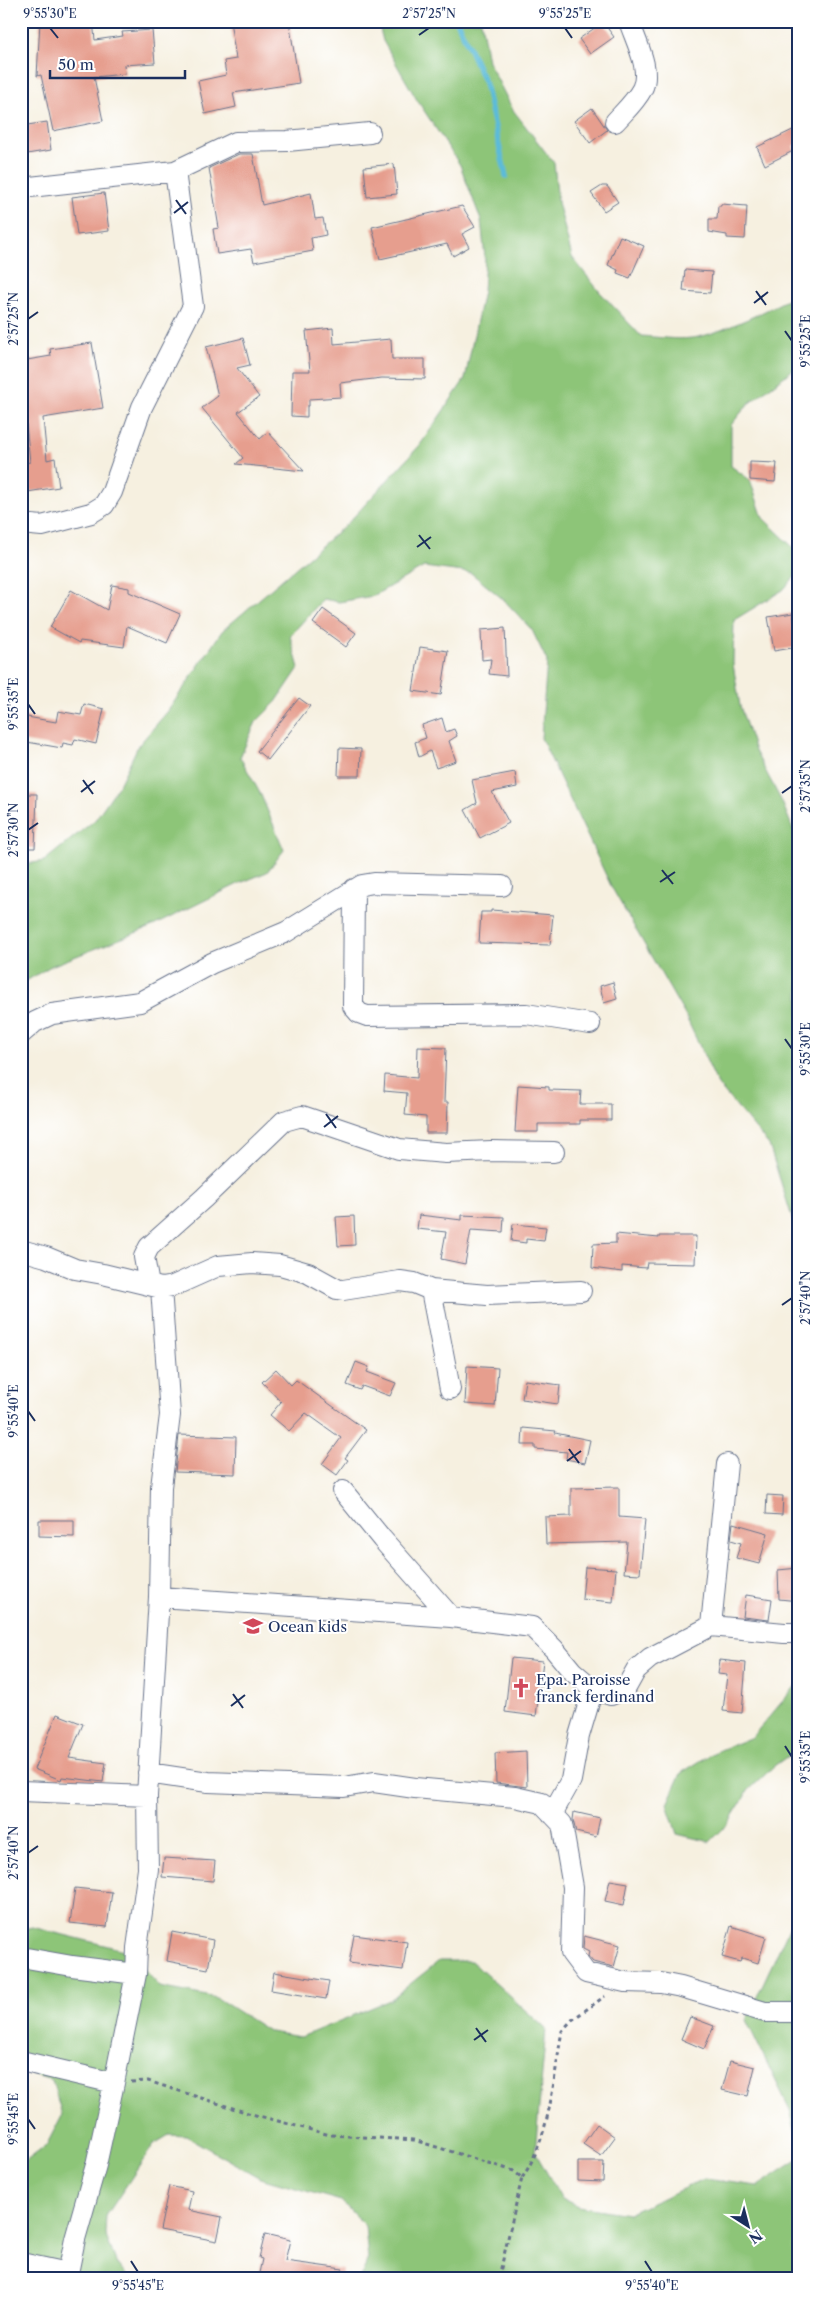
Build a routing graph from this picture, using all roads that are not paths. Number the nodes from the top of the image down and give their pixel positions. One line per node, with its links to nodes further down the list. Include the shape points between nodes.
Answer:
1 (629, 21): 2 (street, via 645,71 644,82)
2 (615, 122)
3 (370, 133): 4 (street, via 236,142)
4 (175, 171): 5 (street); 6 (street, via 193,306 142,407 112,492 104,505 91,513 42,526)
5 (21, 188)
6 (21, 524)
7 (502, 886): 8 (street, via 374,883)
8 (354, 889): 9 (street, via 353,1006 359,1013 367,1016 526,1014); 10 (street, via 286,932 212,963 140,1002 52,1014)
9 (590, 1024)
10 (21, 1034)
11 (554, 1152): 13 (street, via 491,1150 446,1153 399,1149 302,1116 284,1121 149,1247 144,1257)
12 (21, 1250): 13 (street, via 75,1269)
13 (155, 1287): 14 (street, via 173,1286 218,1266 252,1263 280,1265 308,1273 343,1290 400,1281); 19 (street, via 170,1415 162,1487)
14 (431, 1290): 15 (street, via 487,1295); 16 (street)
15 (580, 1291)
16 (450, 1389)
17 (727, 1464): 21 (street)
18 (343, 1491): 20 (street)
19 (158, 1597): 20 (street); 24 (street)
20 (451, 1617): 23 (street, via 532,1627)
21 (711, 1626): 22 (street); 23 (street, via 650,1658 636,1670 626,1688 611,1695)
22 (799, 1633)
23 (593, 1689): 27 (street, via 579,1736 572,1780)
24 (148, 1773): 26 (street); 27 (street, via 208,1782 344,1787 374,1782 515,1797 542,1803)
25 (21, 1791): 26 (street)
26 (147, 1796): 29 (street, via 148,1869)
27 (552, 1814): 30 (street, via 562,1824 573,1888 571,1953 586,1973 625,1982 681,1987 765,2012)
28 (21, 1957): 29 (street)
29 (136, 1974): 32 (street)
30 (799, 2012)
31 (21, 2060): 32 (street)
32 (114, 2083): 34 (street)
33 (21, 2263): 34 (street)
34 (67, 2275)

